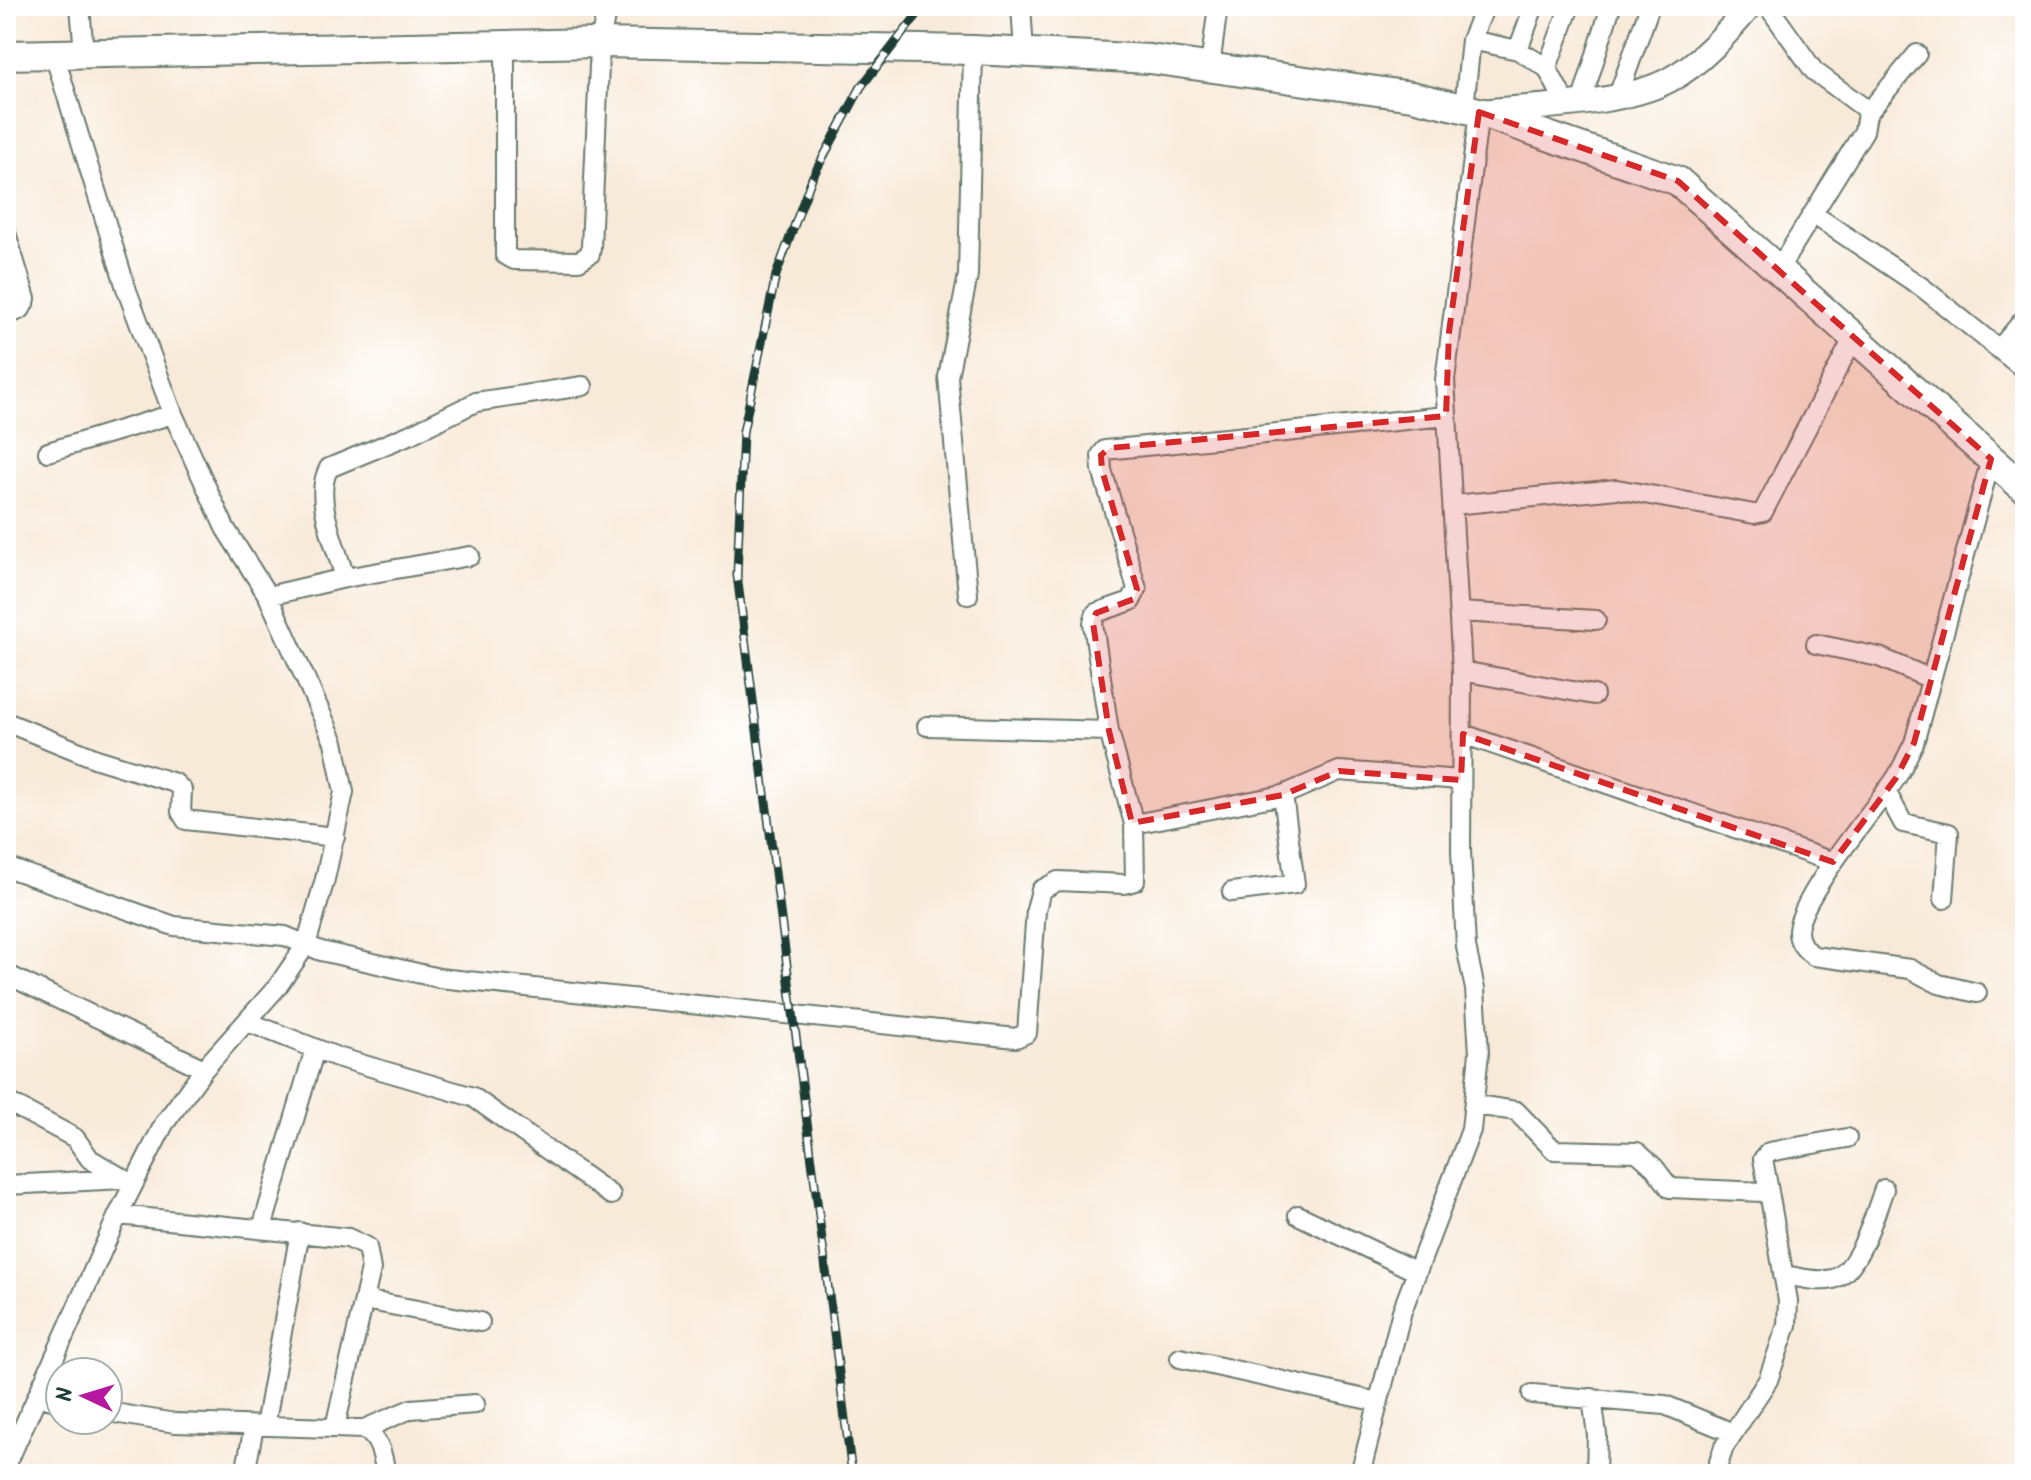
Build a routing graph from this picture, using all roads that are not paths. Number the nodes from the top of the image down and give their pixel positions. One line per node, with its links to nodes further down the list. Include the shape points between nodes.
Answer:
1 (80, 6): 19 (street)
2 (607, 6): 13 (street)
3 (1021, 6): 18 (street)
4 (1218, 6): 22 (street)
5 (1485, 6): 12 (street)
6 (1534, 6): 16 (street)
7 (1570, 6): 23 (street)
8 (1611, 6): 25 (street)
9 (1650, 6): 24 (street)
10 (1750, 6): 24 (street, via 1688,68 1667,81)
11 (1768, 6): 27 (street, via 1814,71)
12 (1471, 40): 16 (street); 26 (street)
13 (600, 43): 14 (main road); 14 (street, via 591,247 579,261 514,260 505,255); 15 (main road)
14 (505, 45): 19 (main road)
15 (973, 50): 18 (main road); 45 (street, via 968,275 948,377)
16 (1518, 50): 23 (street)
17 (7, 51): 20 (main road)
18 (1024, 52): 22 (main road)
19 (84, 53): 20 (main road)
20 (54, 54): 37 (street, via 126,288)
21 (1917, 54): 27 (street)
22 (1210, 67): 26 (main road, via 1412,96)
23 (1547, 68): 25 (street)
24 (1618, 96): 25 (street)
25 (1574, 101): 26 (street)
26 (1471, 110): 30 (main road, via 1678,181); 38 (street)
27 (1867, 114): 28 (street, via 1864,131)
28 (1813, 214): 30 (street); 34 (street)
29 (6, 233): 31 (street, via 26,299 21,309)
30 (1778, 270): 33 (main road)
31 (6, 316)
32 (2025, 318): 34 (street)
33 (1854, 337): 40 (main road); 42 (street, via 1763,512 1617,489)
34 (2000, 348): 35 (street)
35 (2025, 370)
36 (583, 386): 44 (street, via 476,402 329,468 325,503)
37 (173, 414): 39 (street); 46 (street, via 225,528)
38 (1446, 416): 42 (street); 55 (street, via 1103,451 1102,470 1137,583 1131,601 1094,617)
39 (48, 452)
40 (1991, 459): 41 (main road); 51 (street)
41 (2025, 489)
42 (1453, 505): 47 (street)
43 (470, 556): 44 (street)
44 (345, 578): 46 (street)
45 (968, 595)
46 (268, 596): 61 (street, via 340,763 344,792)
47 (1459, 612): 48 (street); 50 (street)
48 (1596, 620)
49 (1816, 644): 51 (street, via 1879,657)
50 (1462, 671): 52 (street); 56 (street)
51 (1931, 679): 58 (street, via 1914,743)
52 (1594, 695)
53 (6, 722): 61 (street, via 175,783 182,790 186,820)
54 (927, 726): 55 (street)
55 (1109, 731): 60 (street)
56 (1463, 734): 57 (street); 62 (street)
57 (1461, 780): 59 (street, via 1339,771); 73 (street, via 1466,951 1478,1041)
58 (1886, 791): 62 (street); 65 (street, via 1900,821 1951,836)
59 (1283, 795): 60 (street); 64 (street, via 1295,884)
60 (1134, 824): 66 (street, via 1135,881 1058,881 1041,890 1027,1033 1020,1038 439,978)
61 (335, 837): 66 (street)
62 (1833, 862): 68 (street, via 1799,924 1805,950 1814,956 1910,969 1939,984)
63 (6, 867): 66 (street, via 174,926 285,936)
64 (1232, 892)
65 (1944, 899)
66 (306, 945): 69 (street)
67 (6, 974): 71 (street)
68 (1977, 993)
69 (248, 1022): 70 (street); 71 (street)
70 (315, 1049): 79 (street, via 473,1097); 82 (street)
71 (204, 1069): 75 (street)
72 (6, 1101): 75 (street, via 75,1138 90,1159)
73 (1476, 1105): 77 (street, via 1516,1111 1554,1150 1637,1152 1670,1188 1754,1193); 84 (street)
74 (1847, 1138): 77 (street, via 1769,1152 1762,1166)
75 (128, 1181): 76 (street); 80 (street)
76 (6, 1185)
77 (1768, 1186): 85 (street)
78 (1884, 1189): 85 (street, via 1857,1257 1841,1276 1817,1280)
79 (611, 1195)
80 (118, 1215): 82 (street); 90 (street)
81 (1298, 1215): 84 (street)
82 (262, 1228): 83 (street)
83 (300, 1232): 86 (street, via 358,1239 367,1247 372,1259); 96 (street)
84 (1415, 1271): 93 (street)
85 (1783, 1275): 99 (street, via 1788,1313 1781,1349 1768,1380)
86 (365, 1300): 87 (street); 97 (street)
87 (480, 1322)
88 (1180, 1358): 93 (street)
89 (1532, 1394): 92 (street)
90 (37, 1396): 91 (street); 100 (street)
91 (44, 1398)
92 (1592, 1398): 99 (street, via 1665,1405); 104 (street)
93 (1378, 1402): 103 (street)
94 (475, 1404): 98 (street, via 411,1409)
95 (124, 1415): 96 (street, via 175,1423)
96 (259, 1426): 97 (street); 101 (street)
97 (335, 1427): 98 (street)
98 (364, 1429): 102 (street, via 380,1448)
99 (1733, 1433): 105 (street)
100 (7, 1463)
101 (245, 1474)
102 (386, 1474)
103 (1360, 1474)
104 (1596, 1474)
105 (1715, 1474)

